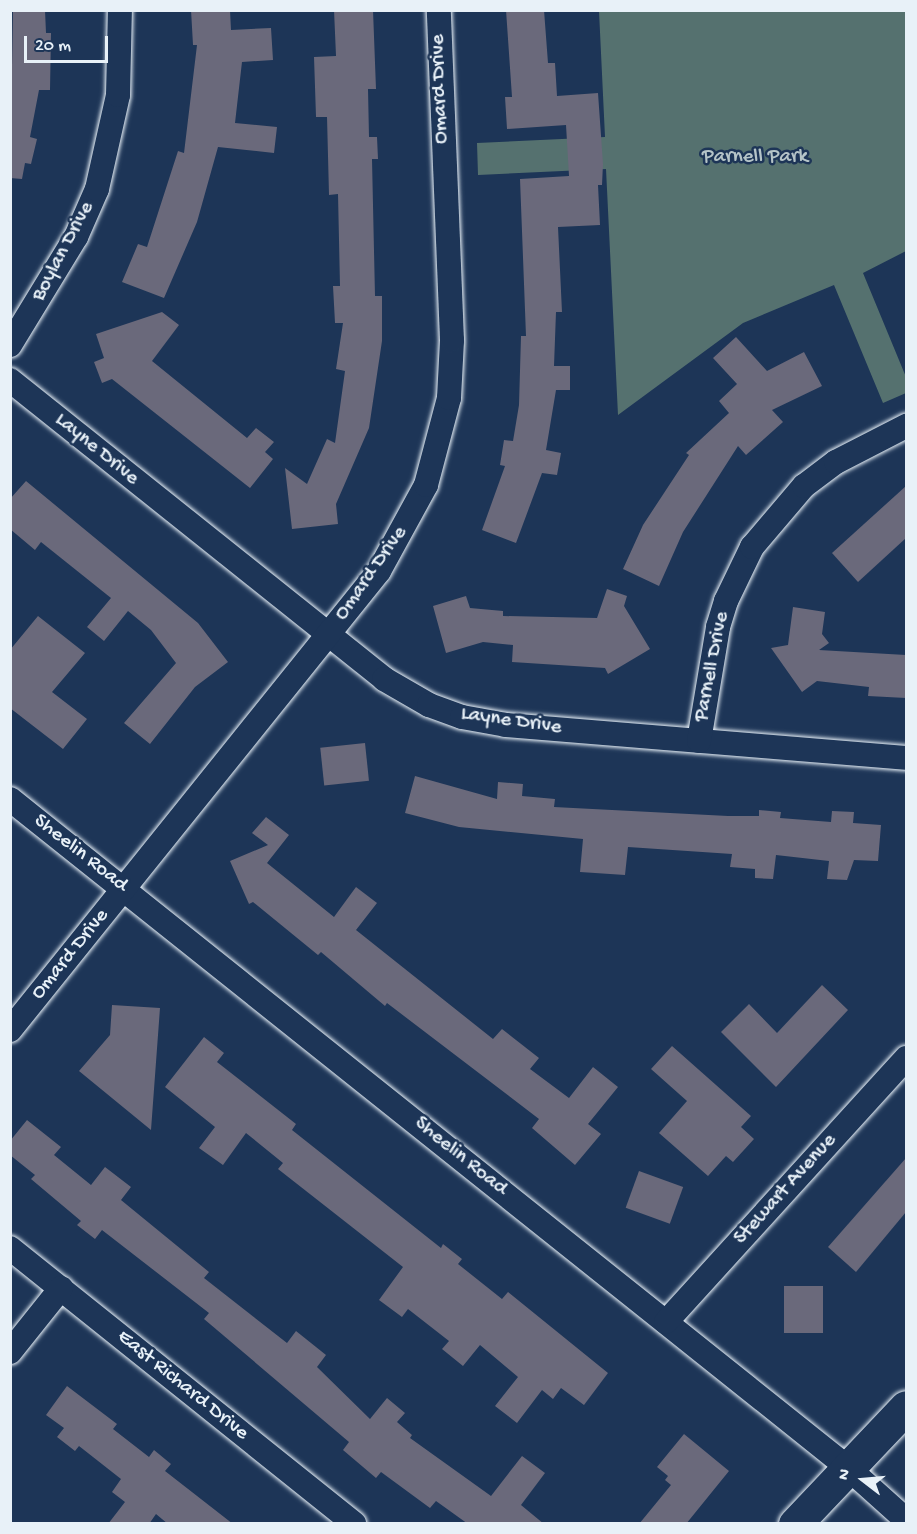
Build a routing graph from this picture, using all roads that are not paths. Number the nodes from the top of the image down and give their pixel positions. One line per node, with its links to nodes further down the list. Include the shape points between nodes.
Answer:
1 (120, 10): 3 (street, Boylan Drive, via 118,95 97,189 76,237)
2 (439, 10): 6 (street, Omard Drive, via 452,340 449,398 430,474 413,514 379,571)
3 (10, 345)
4 (10, 380): 6 (street, Layne Drive)
5 (906, 426): 7 (street, Parnell Drive, via 836,462 804,486 753,547 718,627)
6 (329, 634): 7 (street, Layne Drive, via 398,689 462,717 506,725); 10 (street, Omard Drive)
7 (699, 741): 8 (street, Layne Drive)
8 (906, 758)
9 (10, 798): 10 (street, Sheelin Road)
10 (125, 889): 11 (street, Omard Drive); 15 (street, Sheelin Road)
11 (10, 1030)
12 (906, 1058): 15 (street, Stewart Avenue)
13 (10, 1248): 14 (street, East Richard Drive)
14 (61, 1288): 16 (street); 20 (street, East Richard Drive)
15 (666, 1322): 18 (street, Sheelin Road)
16 (10, 1352)
17 (906, 1407): 18 (main road)
18 (847, 1467): 19 (street, Sheelin Road); 21 (main road)
19 (906, 1520)
20 (354, 1524)
21 (795, 1524)

